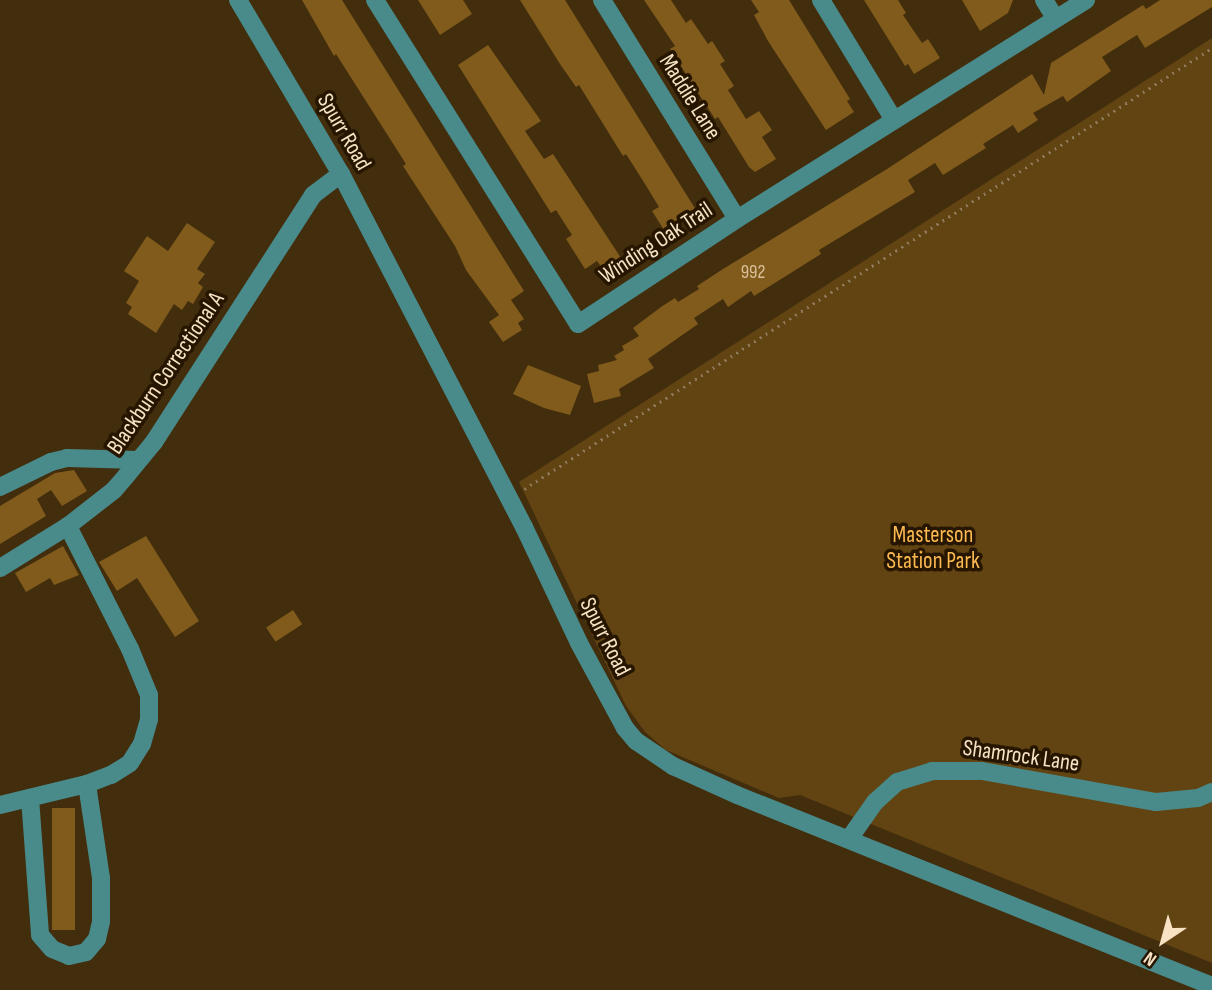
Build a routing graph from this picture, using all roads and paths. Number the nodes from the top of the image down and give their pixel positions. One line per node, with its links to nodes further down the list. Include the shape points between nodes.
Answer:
1 (238, 0): 10 (street, Spurr Road)
2 (375, 0): 11 (street, Winding Oak Trail, via 578,324)
3 (602, 0): 11 (street, Maddie Lane)
4 (821, 0): 9 (street)
5 (1044, 0): 7 (street)
6 (1086, 0): 7 (street, Winding Oak Trail)
7 (1056, 19): 9 (street, Winding Oak Trail)
8 (1212, 48): 14 (path)
9 (894, 120): 11 (street, Winding Oak Trail)
10 (341, 174): 12 (street, Blackburn Correctional A, via 313,195); 14 (street, Spurr Road)
11 (737, 219)
12 (138, 460): 13 (street, via 67,457); 15 (street, Blackburn Correctional A, via 114,490)
13 (0, 487)
14 (509, 498): 21 (street, Spurr Road, via 579,643 636,741 673,766)
15 (68, 526): 16 (street, Blackburn Correctional A); 17 (street, via 149,695 149,719 130,763)
16 (0, 568)
17 (87, 784): 19 (street); 19 (street, via 101,878 101,922 97,939 86,952 69,956 52,949 40,935)
18 (1212, 792): 21 (street, Shamrock Lane, via 1156,802 982,771 932,771 897,782 875,802)
19 (30, 798): 20 (street)
20 (0, 805)
21 (849, 839): 22 (street, Spurr Road)
22 (1212, 986)

